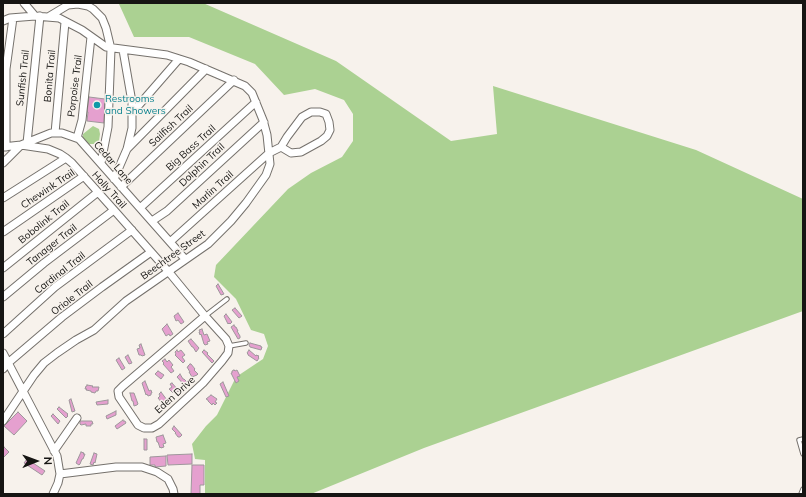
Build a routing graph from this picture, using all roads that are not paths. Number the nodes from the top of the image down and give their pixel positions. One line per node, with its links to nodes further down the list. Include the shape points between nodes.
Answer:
1 (24, 3): 2 (street)
2 (37, 16): 3 (street, Beechtree Street); 4 (street, Beechtree Street); 18 (street, Sunfish Trail)
3 (48, 17): 6 (street, Beechtree Street, via 59,18); 8 (street, via 68,5 78,4 94,9 102,18)
4 (13, 18): 5 (street, Beechtree Street); 19 (street, via 6,69)
5 (3, 21)
6 (65, 22): 7 (street, Beechtree Street); 16 (street, Bonita Trail)
7 (91, 36): 8 (street, Beechtree Street); 17 (street, Porpoise Trail, via 82,120)
8 (111, 49): 9 (street, Beechtree Street); 25 (street, via 108,127)
9 (124, 50): 10 (street, Beechtree Street); 14 (street)
10 (179, 58): 11 (street, Beechtree Street); 14 (street)
11 (206, 69): 12 (street, Beechtree Street); 21 (street)
12 (234, 80): 13 (street, Beechtree Street, via 252,93); 28 (street, Sailfish Trail)
13 (256, 102): 15 (street, Beechtree Street); 31 (street, Big Bass Trail)
14 (132, 113): 21 (street, via 132,128)
15 (264, 122): 22 (street, Beechtree Street); 33 (street, Dolphin Trail, via 167,211)
16 (55, 133): 17 (street); 18 (street)
17 (77, 138): 25 (street, Cedar Lane)
18 (24, 144): 19 (street); 23 (street, Holly Trail, via 48,149); 24 (street)
19 (5, 147)
20 (281, 147): 20 (street, via 302,117 311,112 326,114 330,130 321,141 301,152 291,153); 22 (street, Marlin Trail)
21 (127, 149): 27 (street)
22 (269, 153): 36 (street, Marlin Trail); 38 (street, Beechtree Street, via 270,164 266,175 246,203 208,244)
23 (66, 158): 26 (street, Holly Trail); 30 (street)
24 (3, 163)
25 (101, 164): 27 (street, Cedar Lane)
26 (84, 176): 29 (street, Holly Trail); 35 (street, Chewink Trail)
27 (114, 179): 28 (street, Cedar Lane)
28 (121, 187): 31 (street, Cedar Lane)
29 (98, 192): 32 (street, Holly Trail); 39 (street, Bobolink Trail)
30 (3, 198)
31 (140, 208): 33 (street, Cedar Lane)
32 (114, 210): 34 (street, Holly Trail); 41 (street, Tanager Trail)
33 (152, 221): 36 (street, Cedar Lane)
34 (132, 230): 37 (street, Holly Trail); 44 (street, Cardinal Trail, via 55,287)
35 (3, 232)
36 (170, 242): 38 (street, Cedar Lane)
37 (151, 252): 40 (street, Holly Trail); 48 (street, Oriole Trail, via 62,317)
38 (185, 260): 40 (street, Beechtree Street)
39 (3, 268)
40 (168, 271): 43 (street); 50 (street, Beechtree Street, via 126,301 94,330 57,353 34,375)
41 (3, 297)
42 (227, 298): 43 (lane)
43 (205, 316): 46 (street, via 226,339); 46 (street, Eden Drive, via 118,391 119,397 138,425 152,428 159,424 213,372 228,353)
44 (3, 334)
45 (246, 343): 46 (lane)
46 (229, 346)
47 (3, 353): 48 (street)
48 (8, 363): 49 (street, Oriole Trail); 50 (street)
49 (3, 369)
50 (24, 392): 52 (street, Beechtree Street); 54 (street)
51 (77, 418): 54 (street)
52 (3, 421)
53 (803, 439): 55 (lane, via 799,440)
54 (54, 451): 56 (street)
55 (803, 454)
56 (60, 474): 58 (street); 59 (street, via 116,467 142,467 168,479)
57 (803, 489): 60 (lane)
58 (53, 494)
59 (174, 494)
60 (801, 494)

